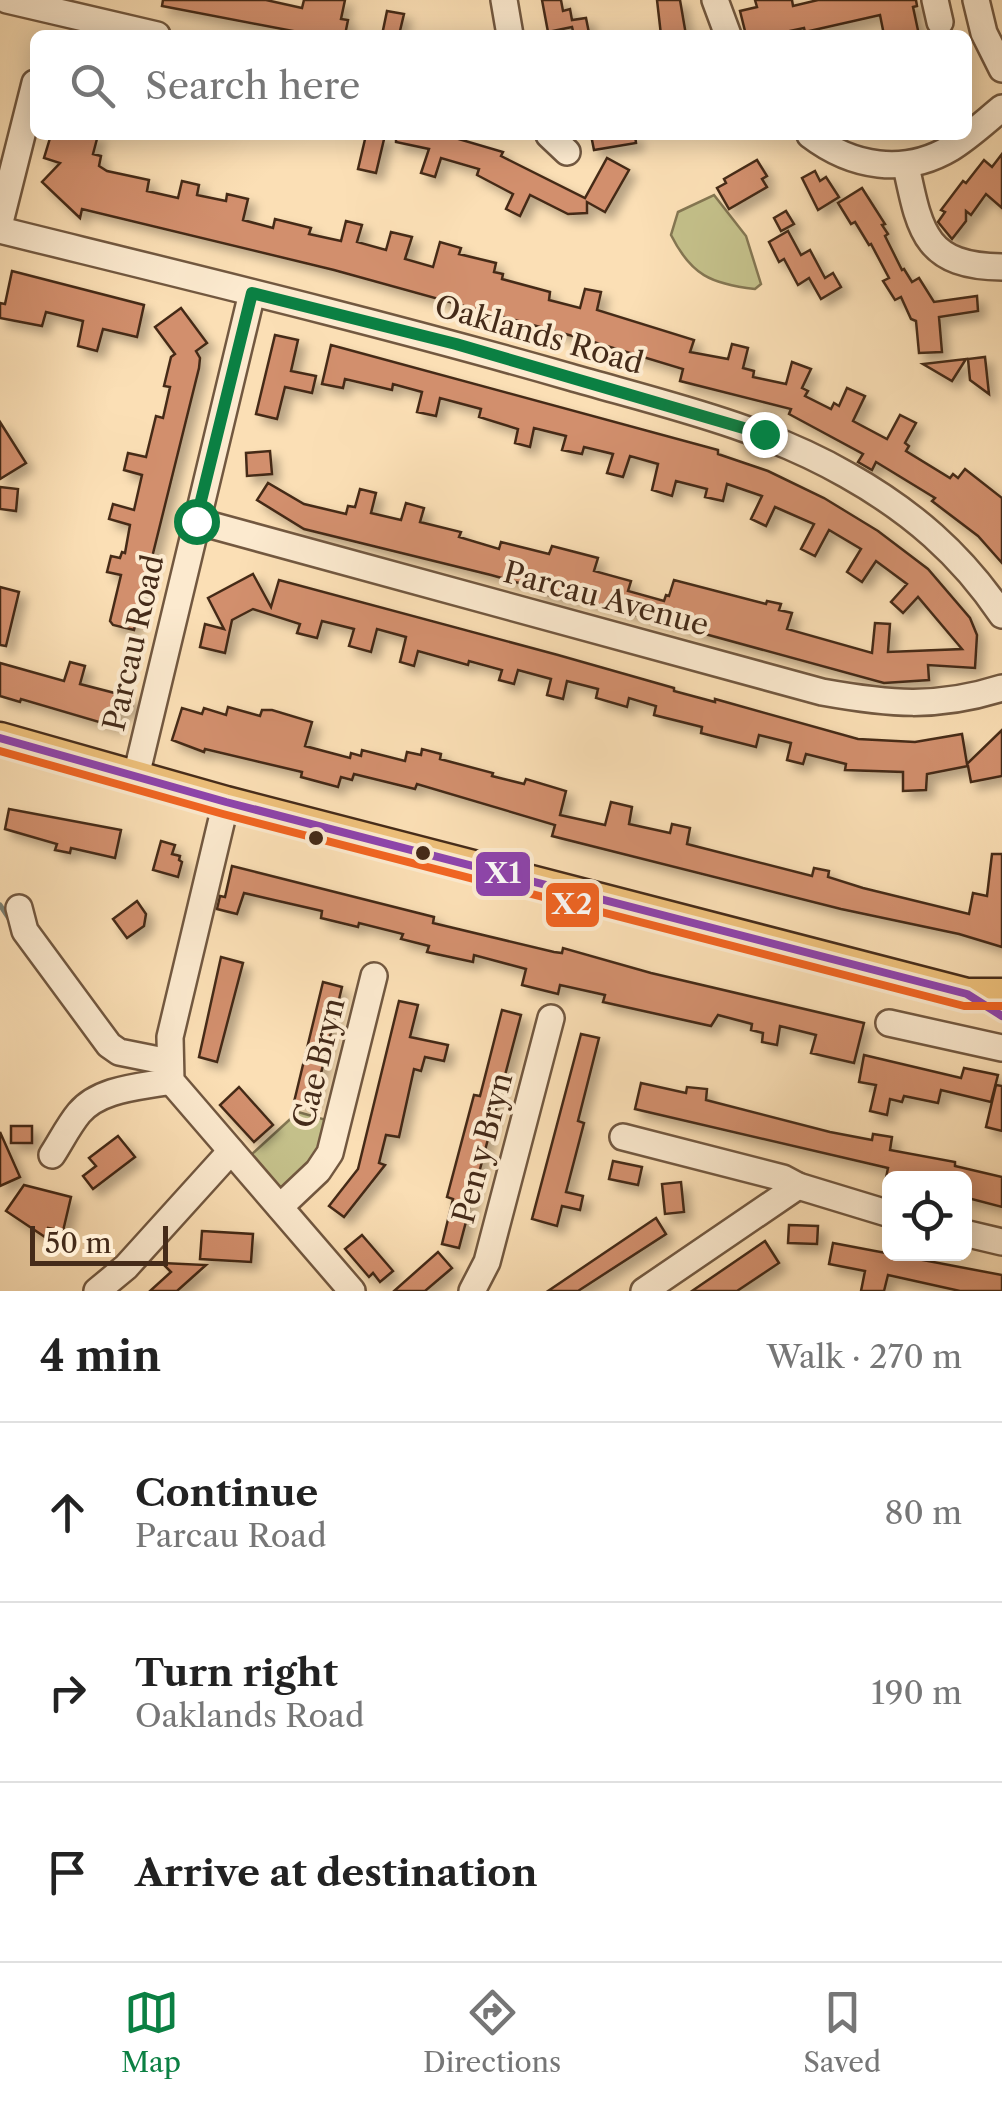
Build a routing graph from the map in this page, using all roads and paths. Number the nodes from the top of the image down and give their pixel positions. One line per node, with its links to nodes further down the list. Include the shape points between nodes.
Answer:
1 (6, 0): 5 (street)
2 (504, 0): 7 (street)
3 (715, 0): 8 (street)
4 (976, 0): 9 (street)
5 (50, 24): 6 (street)
6 (108, 30)
7 (509, 30)
8 (726, 30)
9 (1002, 68)
10 (30, 103): 16 (street)
11 (1002, 108): 12 (street)
12 (972, 132)
13 (816, 140): 15 (street, via 867,164)
14 (961, 140): 15 (street)
15 (906, 166): 18 (street, via 922,232 937,252 958,262)
16 (0, 222)
17 (0, 230): 19 (street, Oaklands Road)
18 (1002, 267)
19 (252, 293): 20 (street, Parcau Road); 21 (street, Oaklands Road, via 764,434 844,472 925,526)
20 (196, 521): 22 (street, Parcau Avenue, via 822,692 918,705); 24 (street, Parcau Road)
21 (1002, 615)
22 (1002, 688)
23 (0, 738): 24 (main road)
24 (136, 776): 25 (main road)
25 (226, 802): 28 (main road); 35 (street, via 170,1037)
26 (18, 908): 35 (street, via 25,931 110,1046)
27 (374, 976): 40 (street, Cae Bryn, via 330,1153)
28 (967, 994): 29 (main road); 30 (main road); 33 (street)
29 (1002, 994)
30 (1002, 1016)
31 (551, 1018): 46 (street, Pen y Bryn, via 487,1262)
32 (889, 1023): 33 (street)
33 (949, 1035): 34 (street)
34 (1002, 1048)
35 (170, 1071): 37 (street); 38 (street, via 96,1099 80,1111)
36 (623, 1137): 39 (street)
37 (231, 1150): 40 (street); 44 (street)
38 (52, 1155)
39 (798, 1186): 41 (street); 47 (street)
40 (280, 1207): 45 (street)
41 (882, 1212)
42 (972, 1235): 43 (street)
43 (1002, 1242)
44 (97, 1291)
45 (352, 1291)
46 (472, 1291)
47 (644, 1291)

